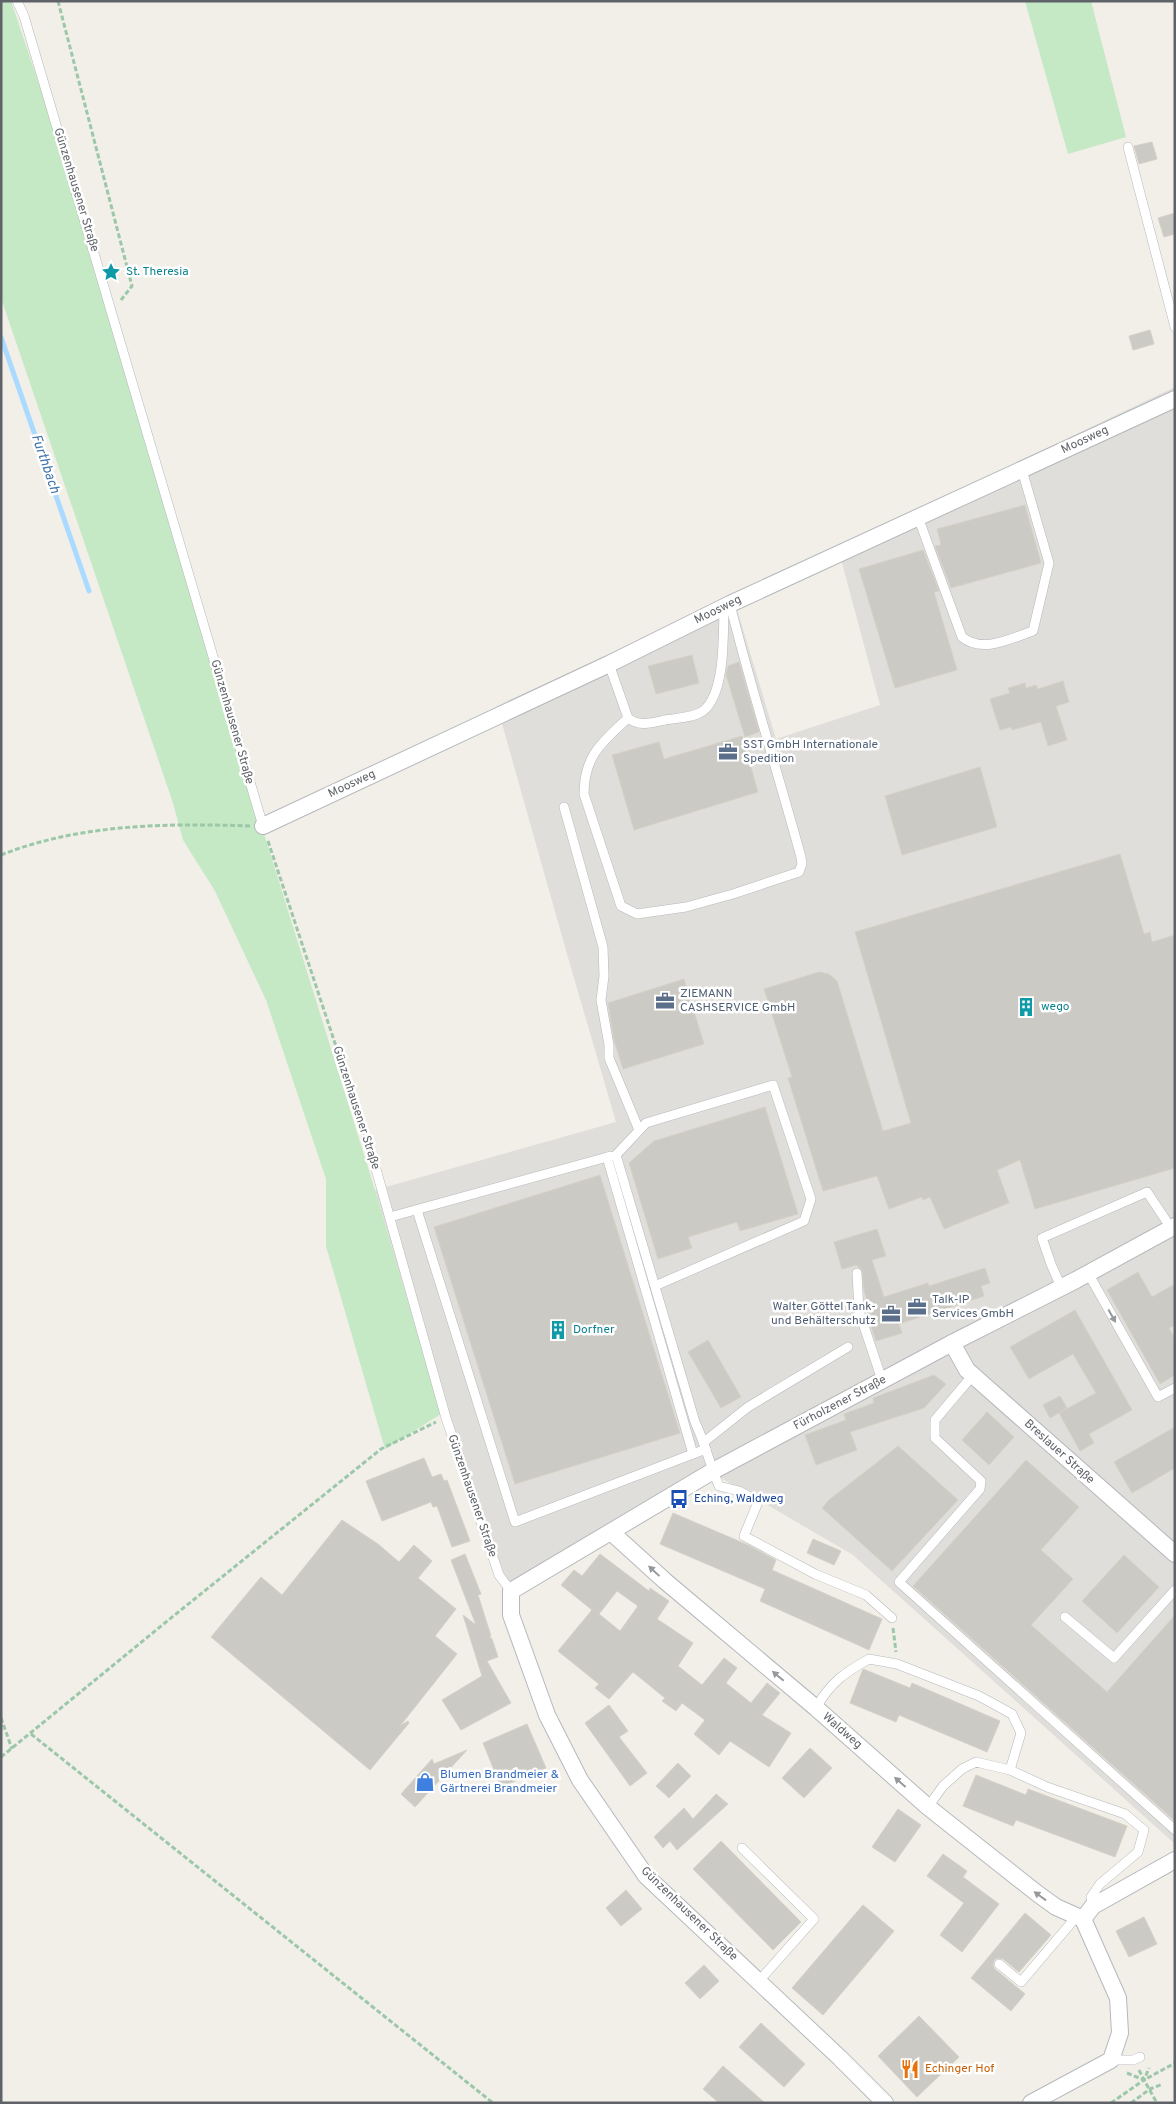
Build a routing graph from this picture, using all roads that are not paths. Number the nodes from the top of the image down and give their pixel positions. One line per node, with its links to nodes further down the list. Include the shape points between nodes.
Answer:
1 (17, 1): 11 (lane, Günzenhausener Straße)
2 (1128, 147): 3 (lane)
3 (1175, 327)
4 (1175, 398): 5 (street, Moosweg)
5 (1022, 470): 6 (street, Moosweg); 6 (lane, via 1049,563 1033,631 992,645 970,643 962,637)
6 (918, 517): 7 (street, Moosweg)
7 (727, 605): 8 (street, Moosweg); 9 (lane, via 718,678 703,711 650,723 634,723); 9 (lane, via 801,857 799,872 686,907 637,914 622,906 584,794 584,778 598,746)
8 (609, 664): 9 (lane); 11 (street, Moosweg)
9 (628, 718)
10 (564, 806): 12 (lane, via 603,947 601,1000 610,1058)
11 (263, 826)
12 (639, 1130): 13 (lane); 21 (lane, via 646,1123 773,1085 811,1199 804,1221)
13 (616, 1155): 14 (lane); 21 (lane)
14 (606, 1157): 16 (lane); 29 (lane)
15 (376, 1170): 17 (lane, Günzenhausener Straße)
16 (417, 1210): 17 (lane); 29 (lane, via 516,1522)
17 (390, 1217): 34 (lane, Günzenhausener Straße, via 446,1418 499,1575)
18 (1173, 1227): 20 (street, Fürholzener Straße); 22 (lane, via 1147,1192 1042,1238)
19 (857, 1272): 26 (lane, via 859,1311)
20 (1088, 1273): 22 (street, Fürholzener Straße); 27 (lane, one-way to 27, via 1158,1397)
21 (655, 1286): 28 (lane, via 695,1422)
22 (1061, 1287): 23 (street, Fürholzener Straße)
23 (952, 1343): 25 (street, Breslauer Straße); 26 (street, Fürholzener Straße)
24 (848, 1348): 28 (lane, via 748,1407)
25 (973, 1375): 32 (street, Breslauer Straße); 40 (lane, via 936,1420 935,1438 981,1481 980,1489 899,1582)
26 (882, 1380): 30 (street, Fürholzener Straße)
27 (1175, 1388)
28 (705, 1445): 29 (lane); 30 (lane)
29 (693, 1454)
30 (712, 1471): 31 (street, Fürholzener Straße); 36 (lane, via 719,1486 739,1491 758,1502 744,1536 815,1574 866,1595)
31 (611, 1532): 34 (street, Fürholzener Straße); 37 (street, Waldweg, one-way to 31)
32 (1175, 1554)
33 (1175, 1590): 35 (lane, via 1114,1658)
34 (511, 1591): 45 (street, Günzenhausener Straße, via 512,1615 519,1640 547,1715 580,1780 646,1876)
35 (1065, 1617)
36 (892, 1618)
37 (816, 1708): 38 (lane, via 826,1690 868,1659 897,1664 979,1696 1012,1714 1021,1733); 39 (street, Waldweg, one-way to 37)
38 (1010, 1770): 39 (lane, via 976,1762 962,1769 943,1786); 43 (lane, via 1047,1787 1125,1814 1144,1830 1138,1852 1100,1884)
39 (928, 1807): 43 (street, Waldweg, one-way to 39, via 1056,1907)
40 (1175, 1830)
41 (742, 1848): 45 (lane, via 814,1918)
42 (1175, 1860): 43 (street)
43 (1084, 1913): 44 (lane, via 1021,1982); 47 (street, via 1118,1998 1120,2033)
44 (999, 1964)
45 (759, 1981): 48 (street, Günzenhausener Straße)
46 (1137, 2059): 47 (lane)
47 (1111, 2060): 49 (street)
48 (885, 2103)
49 (1031, 2103)

